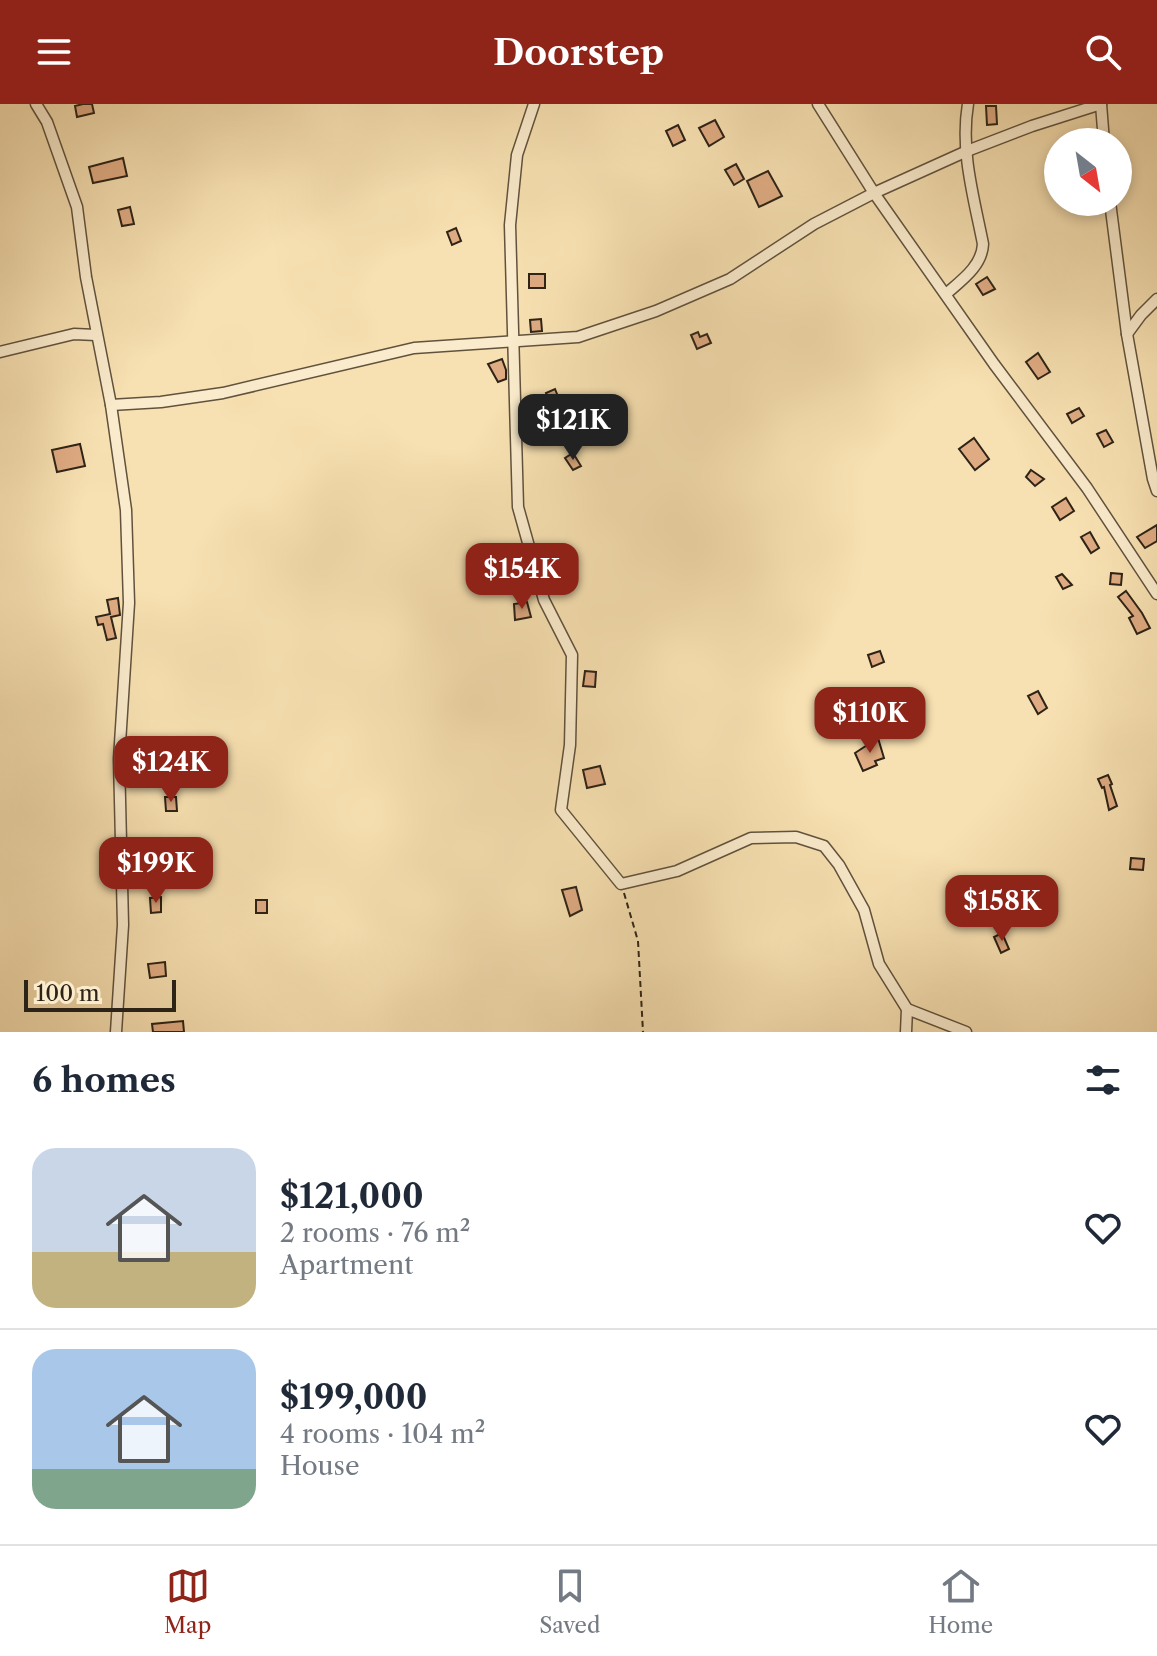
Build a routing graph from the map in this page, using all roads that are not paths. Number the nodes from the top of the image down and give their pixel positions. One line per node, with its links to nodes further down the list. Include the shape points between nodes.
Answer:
1 (36, 104): 13 (street, via 77,207)
2 (534, 104): 14 (street, via 517,155 510,225)
3 (818, 104): 8 (street)
4 (968, 104): 7 (street)
5 (1101, 104): 6 (street); 7 (street)
6 (1103, 128)
7 (967, 151): 8 (street); 10 (street, via 983,254)
8 (874, 193): 10 (street); 14 (street, via 814,224 730,279 656,311 578,337)
9 (1112, 216): 12 (street)
10 (946, 294): 18 (street)
11 (1157, 299): 12 (street)
12 (1127, 334): 17 (street)
13 (96, 335): 15 (street, via 74,334); 16 (street)
14 (515, 341): 16 (street, via 414,348 223,393); 19 (street, via 518,507 544,600 572,655 570,745 561,810 621,884 677,871 751,838 796,837 824,846 864,910 879,964)
15 (0, 352)
16 (111, 405): 20 (street, via 126,510 129,603 119,759 123,925)
17 (1157, 491)
18 (1157, 594)
19 (907, 1009): 21 (street); 22 (street)
20 (116, 1032)
21 (906, 1032)
22 (966, 1032)

